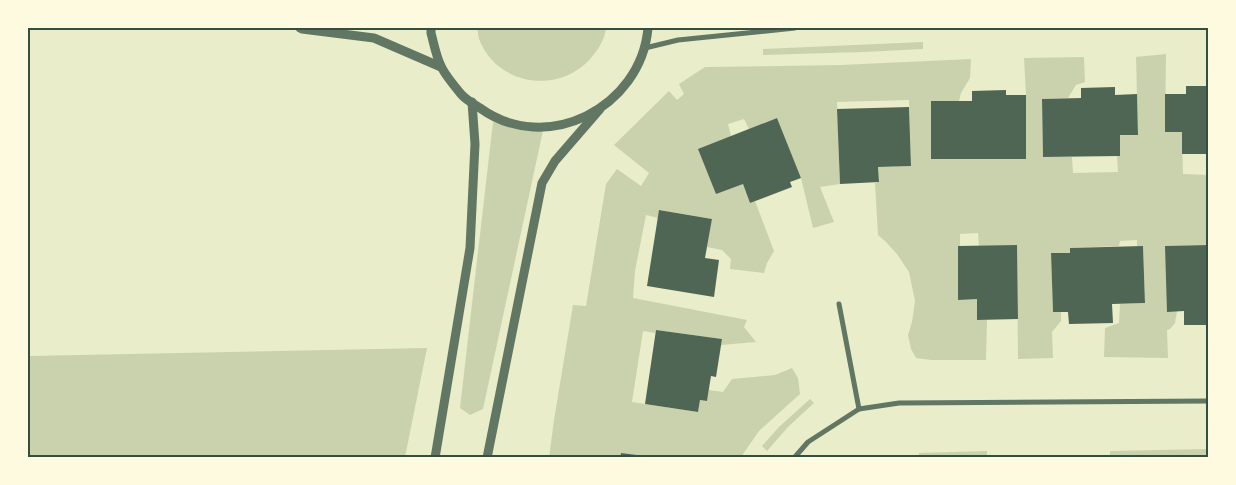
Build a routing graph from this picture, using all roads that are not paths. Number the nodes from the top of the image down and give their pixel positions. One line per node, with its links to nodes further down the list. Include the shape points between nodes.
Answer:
1 (300, 28): 6 (street, via 374,38)
2 (431, 28): 6 (street)
3 (648, 28): 5 (street)
4 (795, 28): 5 (street, via 678,40)
5 (645, 48): 8 (street, via 631,78)
6 (441, 67): 7 (street, via 462,95)
7 (472, 102): 8 (street, via 490,116 517,125 546,127 574,122); 12 (street, via 475,144 470,248)
8 (600, 109): 13 (street, via 555,161 542,183)
9 (839, 304): 11 (street)
10 (1208, 401): 11 (street, via 899,403)
11 (859, 409): 14 (street, via 808,442)
12 (435, 458)
13 (487, 458)
14 (794, 458)

